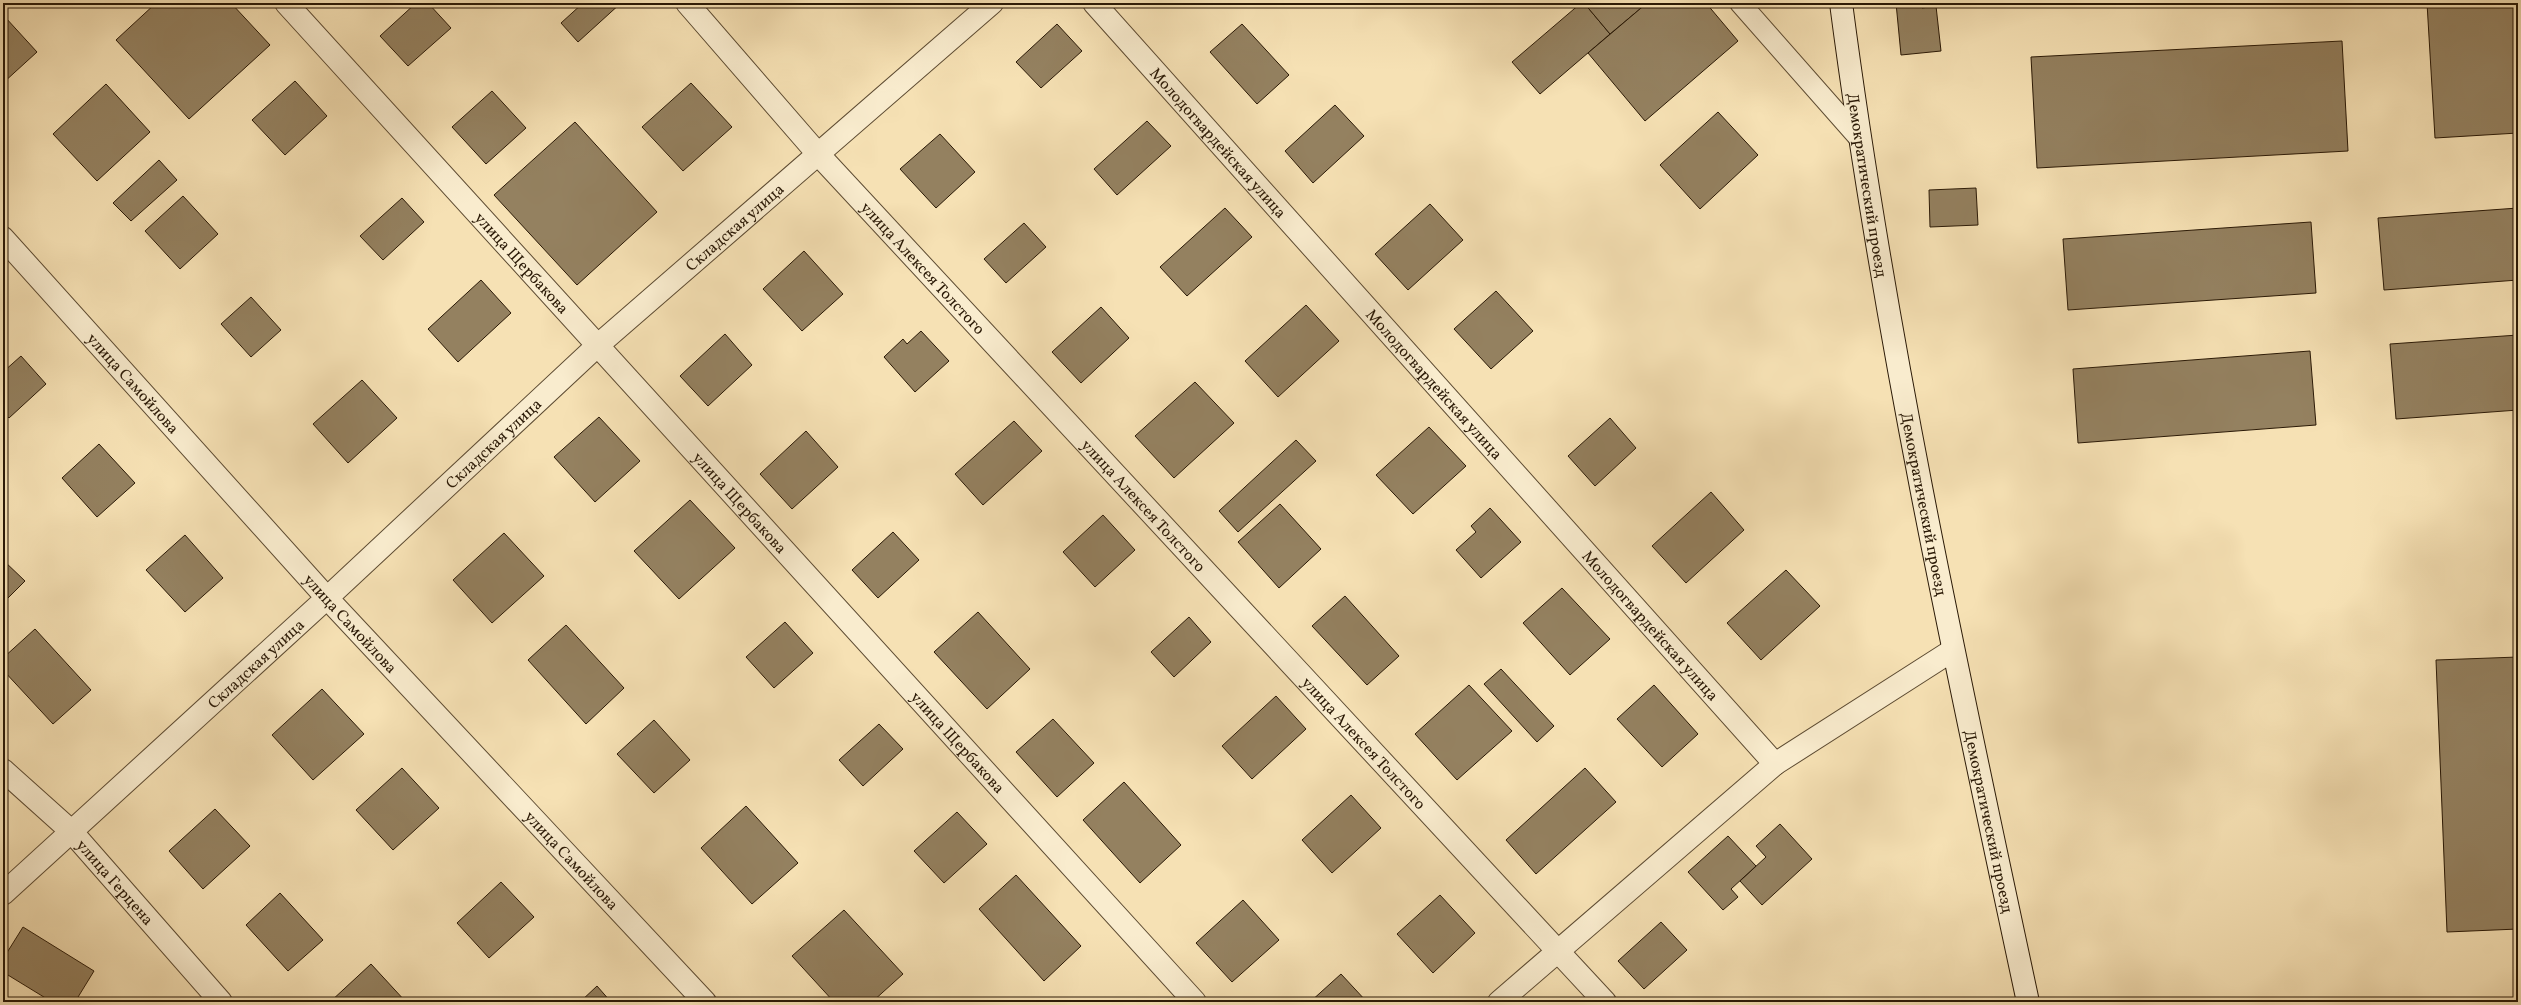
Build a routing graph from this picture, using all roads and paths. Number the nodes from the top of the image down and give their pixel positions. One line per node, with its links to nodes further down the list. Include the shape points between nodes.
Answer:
1 (286, 3): 10 (street, улица Щербакова)
2 (687, 3): 8 (street, улица Алексея Толстого)
3 (992, 3): 8 (street, Складская улица)
4 (1094, 3): 13 (street, Молодогвардейская улица)
5 (1740, 3): 7 (lane)
6 (1841, 3): 7 (street, Демократический проезд)
7 (1859, 138): 12 (street, Демократический проезд)
8 (818, 154): 10 (street, Складская улица); 17 (street, улица Алексея Толстого)
9 (3, 238): 11 (street, улица Самойлова)
10 (597, 346): 11 (street, Складская улица); 20 (street, улица Щербакова)
11 (326, 598): 15 (street, Складская улица); 19 (street, улица Самойлова)
12 (1953, 650): 13 (street); 23 (street, Демократический проезд)
13 (1776, 764): 17 (street)
14 (3, 770): 15 (street, улица Герцена)
15 (71, 831): 16 (street, Складская улица); 18 (street, улица Герцена)
16 (3, 894)
17 (1559, 950): 21 (street); 22 (street, улица Алексея Толстого)
18 (221, 1002)
19 (705, 1002)
20 (1196, 1002)
21 (1499, 1002)
22 (1605, 1002)
23 (2028, 1002)

